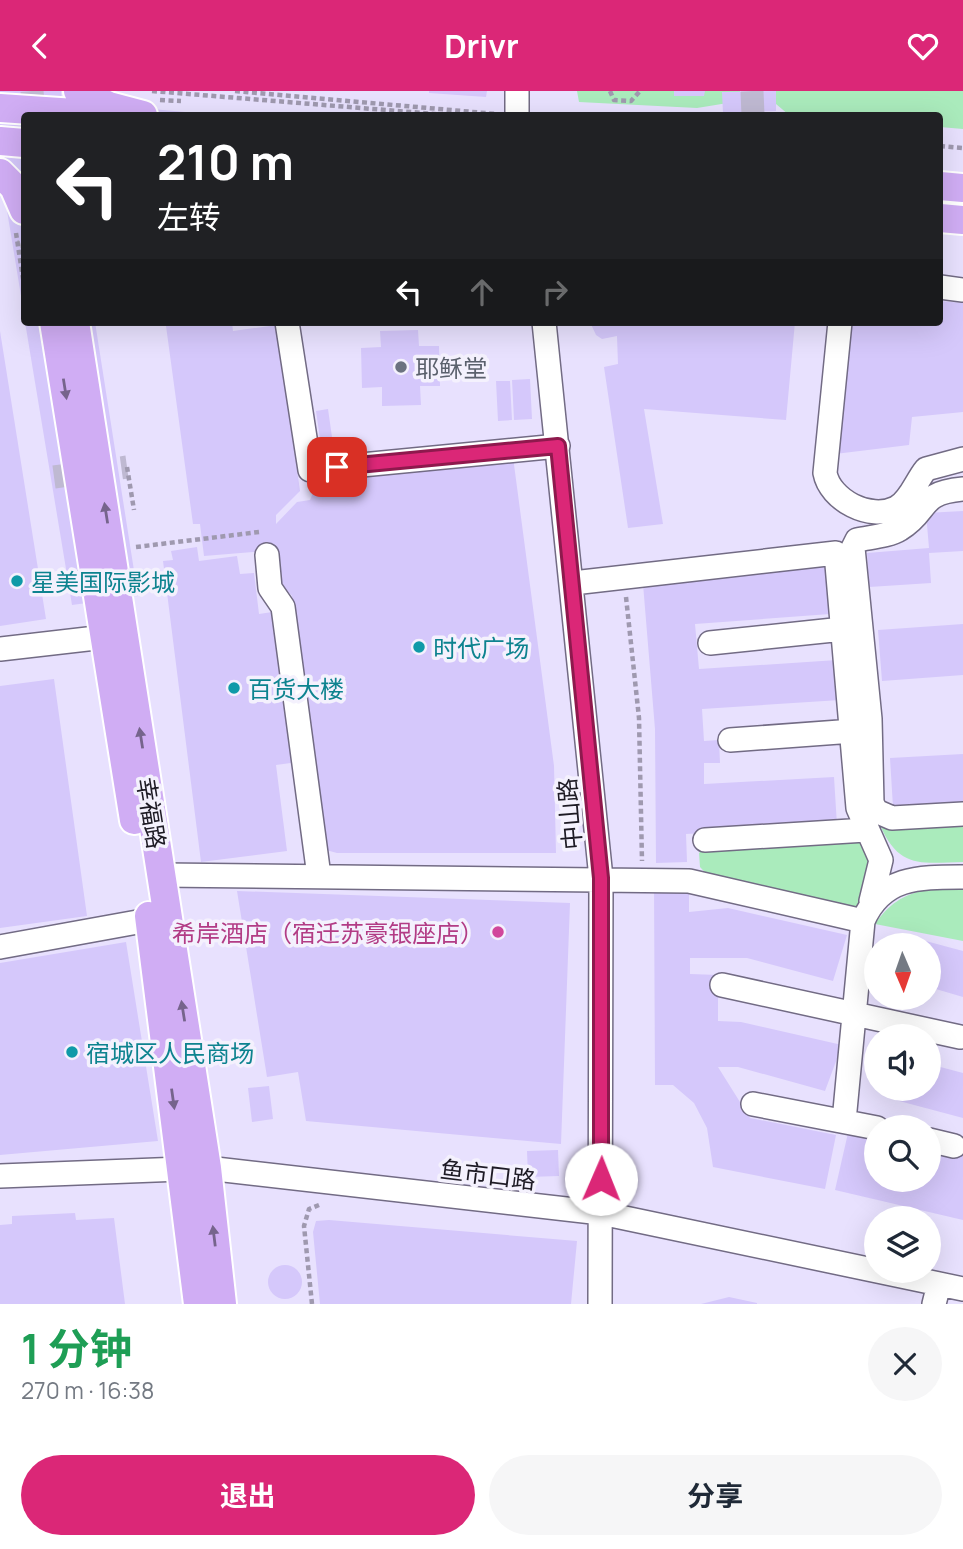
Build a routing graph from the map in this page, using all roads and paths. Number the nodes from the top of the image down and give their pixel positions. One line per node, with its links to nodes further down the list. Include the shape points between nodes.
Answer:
1 (78, 91): 9 (main road)
2 (151, 91): 10 (path)
3 (235, 91): 11 (path)
4 (517, 91): 12 (street)
5 (610, 91): 6 (path, via 618,101 631,101)
6 (640, 91)
7 (29, 109): 8 (main road)
8 (67, 112)
9 (132, 112)
10 (410, 112)
11 (482, 112)
12 (517, 112)
13 (0, 141): 14 (main road)
14 (21, 143)
15 (943, 146): 16 (path)
16 (963, 148)
17 (0, 173): 20 (main road)
18 (943, 186): 19 (main road)
19 (963, 188)
20 (21, 204)
21 (943, 218): 22 (main road)
22 (963, 220)
23 (943, 288): 24 (street)
24 (963, 290)
25 (55, 326): 40 (main road, 幸福路, one-way to 40)
26 (76, 326): 40 (main road, 幸福路, one-way to 26)
27 (288, 326): 30 (street, via 310,470)
28 (544, 326): 30 (street, 中山路)
29 (840, 326): 31 (street, via 825,473 836,494 858,508 890,510 904,502 926,469)
30 (558, 446): 38 (street, 中山路)
31 (963, 459)
32 (127, 467): 34 (path)
33 (963, 489): 45 (street, via 932,495 904,527 857,540 853,548 870,719 872,803 876,811 892,818)
34 (134, 510)
35 (133, 548): 36 (path, via 264,531)
36 (267, 555): 49 (street, via 270,588 283,607)
37 (624, 577): 38 (street); 39 (street, via 836,553); 52 (path, via 639,718)
38 (573, 583): 51 (street, 中山路)
39 (843, 629): 41 (street); 43 (street)
40 (115, 636): 42 (street); 48 (main road, 幸福路, one-way to 40); 54 (main road, 幸福路)
41 (710, 643)
42 (0, 649)
43 (853, 731): 44 (street); 46 (street, via 858,808)
44 (730, 740)
45 (963, 814)
46 (866, 830): 47 (street); 53 (street, via 881,860)
47 (705, 839)
48 (161, 875): 49 (street); 54 (main road, 幸福路)
49 (319, 876): 51 (street)
50 (963, 877): 53 (street, via 910,879)
51 (601, 878): 52 (street); 67 (street, 中山路)
52 (643, 879): 53 (street, via 689,881)
53 (867, 911): 57 (street)
54 (159, 918): 55 (street); 64 (main road, 幸福路)
55 (0, 947)
56 (722, 985): 57 (street)
57 (854, 1014): 58 (street); 60 (street)
58 (960, 1037)
59 (753, 1104): 60 (street)
60 (844, 1121): 61 (street)
61 (864, 1125)
62 (941, 1143): 63 (street)
63 (954, 1146)
64 (195, 1169): 65 (street, 鱼市口路); 67 (street, 鱼市口路); 70 (main road, 幸福路); 71 (main road, 幸福路, one-way to 64)
65 (0, 1176)
66 (330, 1203): 72 (path, via 309,1209 304,1226)
67 (601, 1213): 69 (street, 鱼市口路); 73 (street, 中山路)
68 (963, 1289): 69 (street, 鱼市口路)
69 (936, 1294)
70 (198, 1304)
71 (222, 1304)
72 (312, 1304)
73 (600, 1304)

